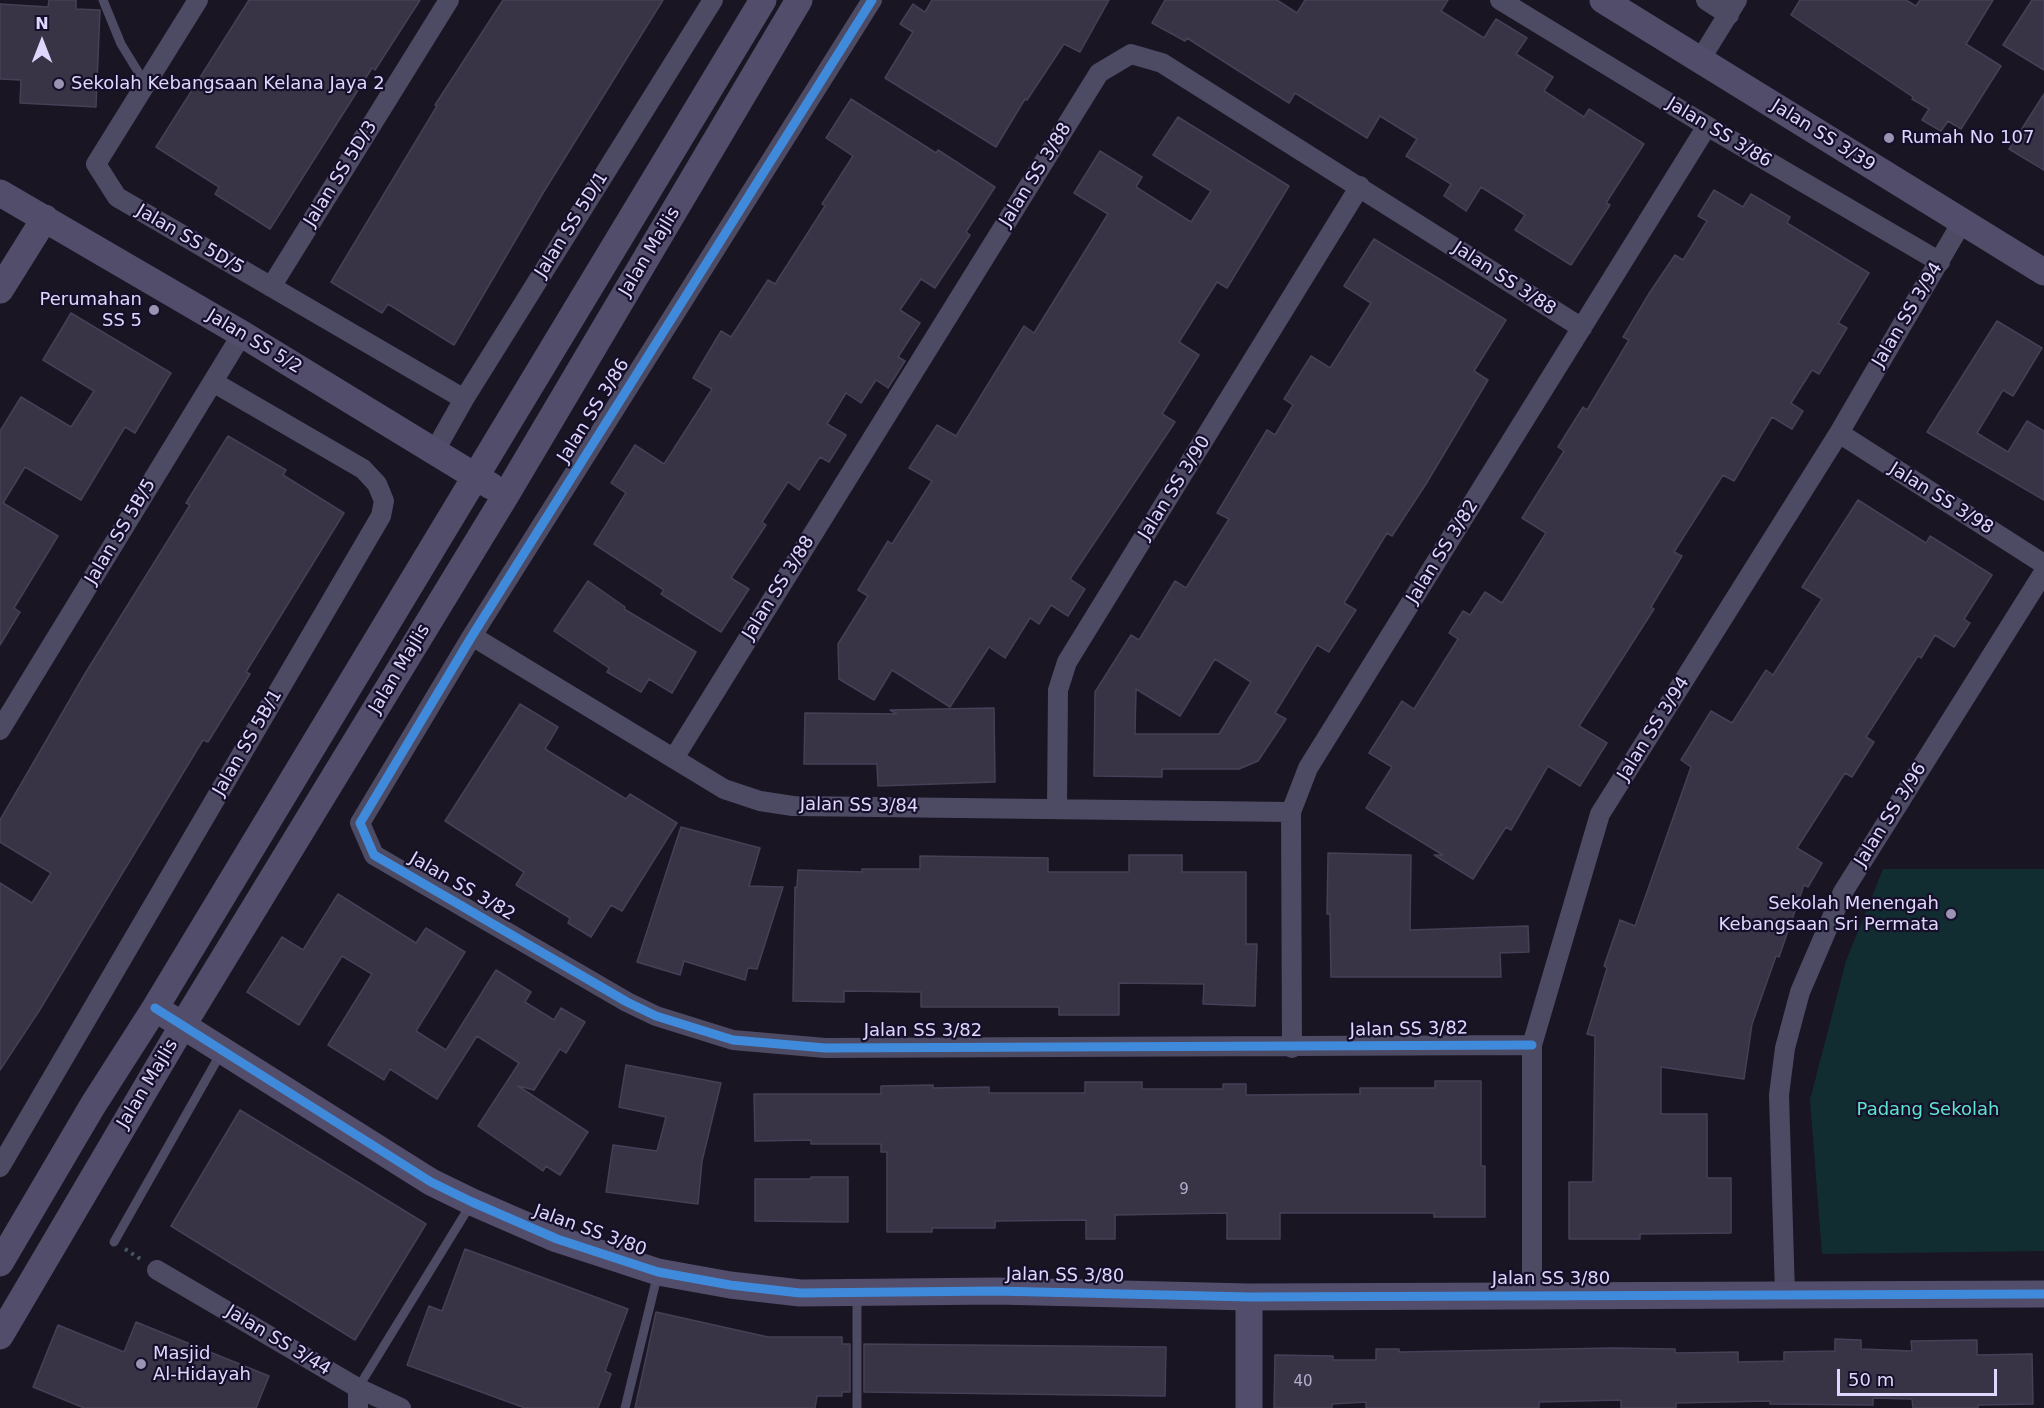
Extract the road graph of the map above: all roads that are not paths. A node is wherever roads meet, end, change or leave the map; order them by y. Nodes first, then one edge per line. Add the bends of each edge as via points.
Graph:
1 (103, 0) edge
2 (198, 0) edge
3 (449, 0) edge
4 (713, 0) edge
5 (763, 0) edge
6 (798, 0) edge
7 (872, 0) edge
8 (1500, 0) edge
9 (1603, 0) edge
10 (1706, 0) edge
11 (1733, 7) edge
12 (1700, 60) junction
13 (145, 83) junction
14 (1707, 126) junction
15 (1360, 186) junction
16 (0, 193) edge
17 (45, 218) junction
18 (1962, 222) junction
19 (1940, 262) junction
20 (2044, 272) edge
21 (271, 287) junction
22 (0, 290) edge
23 (1582, 328) junction
24 (242, 334) junction
25 (213, 382) junction
26 (464, 399) junction
27 (1839, 433) junction
28 (434, 452) junction
29 (476, 476) junction
30 (506, 495) junction
31 (2044, 564) edge
32 (2044, 572) edge
33 (472, 636) junction
34 (0, 730) edge
35 (674, 758) junction
36 (1058, 809) junction
37 (1291, 812) junction
38 (368, 844) joint
39 (155, 1008) junction
40 (183, 1025) junction
41 (1532, 1045) junction
42 (1292, 1048) junction
43 (222, 1050) junction
44 (0, 1167) edge
45 (472, 1202) junction
46 (114, 1242) road end
47 (0, 1263) edge
48 (157, 1270) road end
49 (658, 1272) junction
50 (857, 1293) junction
51 (1785, 1294) junction
52 (2044, 1294) edge
53 (1532, 1296) junction
54 (1250, 1297) junction
55 (0, 1336) edge
56 (358, 1398) edge
57 (401, 1408) edge
58 (625, 1408) edge
59 (857, 1408) edge
60 (1249, 1408) edge

1 - 13 lane via 121,44
2 - 13 street, Jalan SS 5D/5
3 - 21 street, Jalan SS 5D/3
4 - 26 street, Jalan SS 5D/1
5 - 29 street, Jalan Majlis
6 - 30 street, Jalan Majlis
7 - 33 street, Jalan SS 3/86
8 - 14 street, Jalan SS 3/86
9 - 12 street, Jalan SS 3/39
10 - 11 street
11 - 12 street
12 - 18 street, Jalan SS 3/39
13 - 21 street, Jalan SS 5D/5 via 96,164 117,197
14 - 19 street, Jalan SS 3/86
14 - 23 street, Jalan SS 3/82
15 - 23 street, Jalan SS 3/88
15 - 35 street, Jalan SS 3/88 via 1162,63 1131,54 1099,73
15 - 36 street, Jalan SS 3/90 via 1067,662 1058,690
16 - 17 street, Jalan SS 5/2
17 - 22 street
17 - 24 street, Jalan SS 5/2
18 - 19 street, Jalan SS 3/94
18 - 20 street, Jalan SS 3/39
19 - 27 street, Jalan SS 3/94
21 - 26 street, Jalan SS 5D/5
23 - 37 street, Jalan SS 3/82 via 1308,768
24 - 25 street, Jalan SS 5B/5
24 - 28 street, Jalan SS 5/2
25 - 34 street, Jalan SS 5B/5
25 - 44 street, Jalan SS 5B/1 via 363,470 377,484 384,501 381,516
26 - 28 street, Jalan SS 5D/1
27 - 31 street, Jalan SS 3/98
27 - 41 street, Jalan SS 3/94 via 1600,814
28 - 29 street, Jalan SS 5/2
29 - 30 street, Jalan SS 5/2
29 - 39 street, Jalan Majlis
30 - 40 street, Jalan Majlis
32 - 51 street, Jalan SS 3/96 via 1843,892 1800,992 1785,1048 1779,1095
33 - 35 street, Jalan SS 3/84
33 - 38 street, Jalan SS 3/86 via 360,823
35 - 36 street, Jalan SS 3/84 via 724,789 793,806
36 - 37 street, Jalan SS 3/84
37 - 42 street, Jalan SS 3/82
38 - 42 street, Jalan SS 3/82 via 374,855 627,1002 656,1016 733,1040 825,1048
39 - 40 street, Jalan SS 3/80
39 - 47 street, Jalan Majlis
40 - 43 street, Jalan SS 3/80
40 - 55 street, Jalan Majlis
41 - 42 street, Jalan SS 3/82
41 - 53 street, Jalan SS 3/94
43 - 45 street, Jalan SS 3/80 via 431,1182
43 - 46 lane
45 - 49 street, Jalan SS 3/80 via 557,1239
45 - 56 lane
48 - 56 street, Jalan SS 3/44
49 - 50 street, Jalan SS 3/80 via 800,1293
49 - 58 lane
50 - 54 street, Jalan SS 3/80
50 - 59 lane
51 - 52 street, Jalan SS 3/80
51 - 53 street, Jalan SS 3/80
53 - 54 street, Jalan SS 3/80
54 - 60 street
56 - 57 street, Jalan SS 3/44

